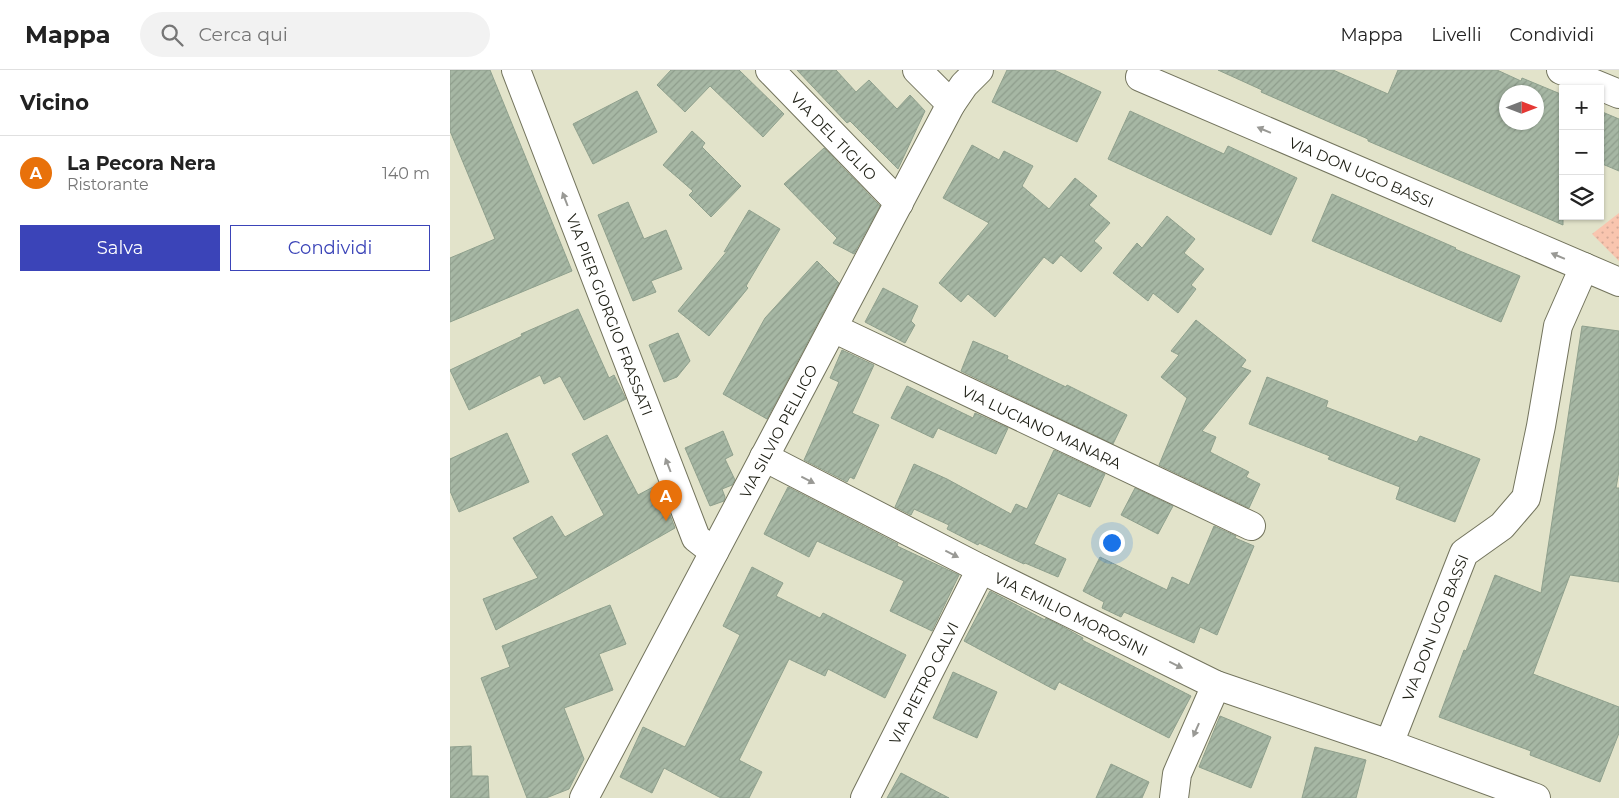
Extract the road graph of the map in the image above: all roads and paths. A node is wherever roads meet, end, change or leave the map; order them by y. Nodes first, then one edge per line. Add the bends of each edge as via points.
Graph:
1 (516, 70) edge
2 (770, 70) edge
3 (917, 70) edge
4 (979, 70) edge
5 (1561, 70) edge
6 (1135, 72) edge
7 (1619, 94) edge
8 (951, 104) junction
9 (899, 203) junction
10 (1584, 267) junction
11 (1619, 282) edge
12 (833, 328) junction
13 (764, 457) junction
14 (1252, 526) dead end
15 (714, 552) junction
16 (981, 568) junction
17 (1216, 685) junction
18 (1389, 744) junction
19 (584, 798) edge
20 (865, 798) edge
21 (1174, 798) edge
22 (1536, 798) edge

15 -> 1 street, VIA PIER GIORGIO FRASSATI via 696,538
2 - 9 street, VIA DEL TIGLIO
3 - 8 street
4 - 8 street, VIA SILVIO PELLICO
5 - 7 street
10 -> 6 street, VIA DON UGO BASSI
8 - 9 street, VIA SILVIO PELLICO
9 - 12 street, VIA SILVIO PELLICO
10 - 11 street, VIA DON UGO BASSI
10 - 18 street, VIA DON UGO BASSI via 1558,326 1526,498 1502,526 1464,553
12 - 13 street, VIA SILVIO PELLICO
12 - 14 street, VIA LUCIANO MANARA
13 - 15 street, VIA SILVIO PELLICO
13 -> 16 street, VIA EMILIO MOROSINI
15 - 19 street, VIA SILVIO PELLICO
16 -> 17 street, VIA EMILIO MOROSINI
16 - 20 street, VIA PIETRO CALVI
17 - 18 street, VIA EMILIO MOROSINI
17 -> 21 street via 1176,774
18 - 22 street

